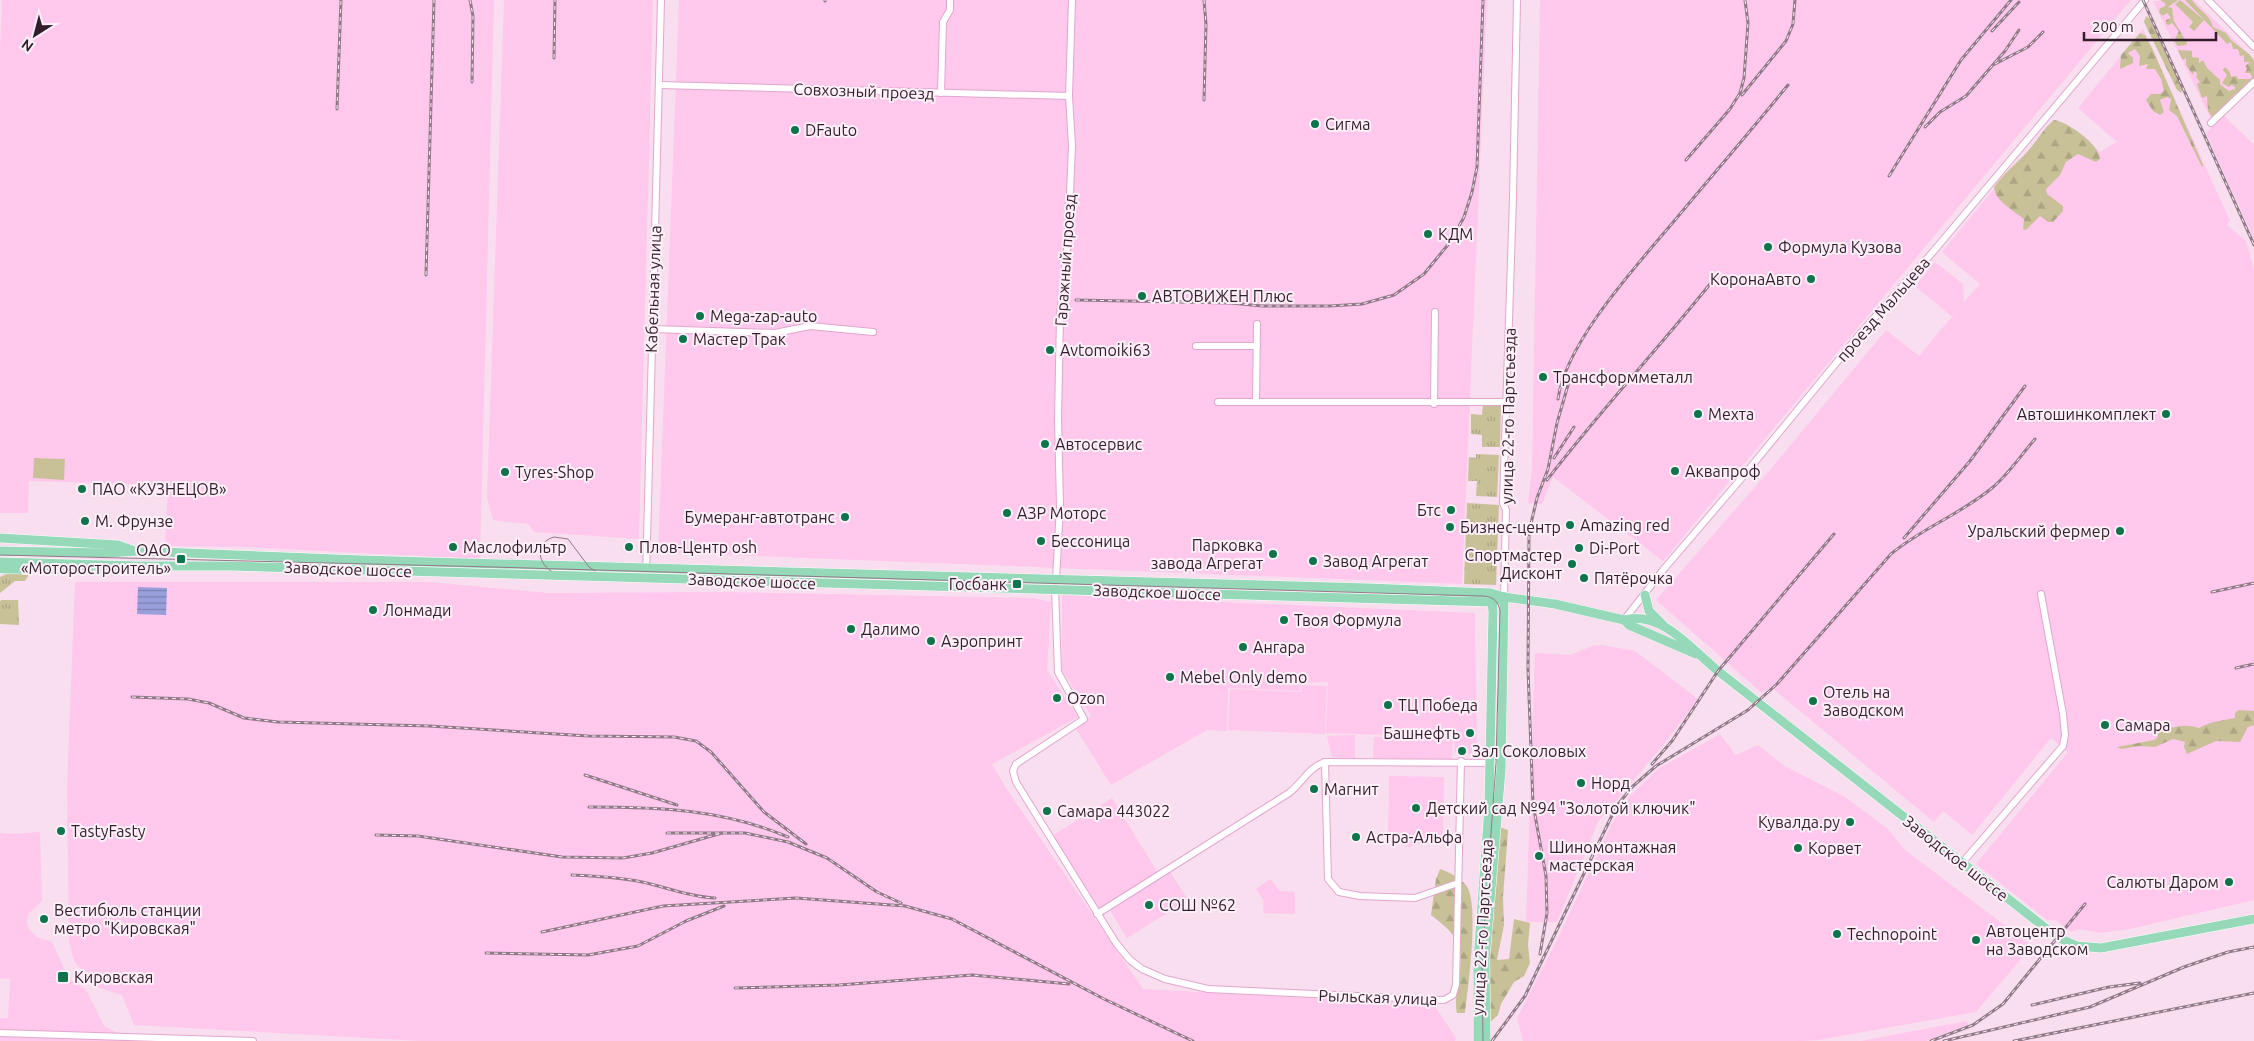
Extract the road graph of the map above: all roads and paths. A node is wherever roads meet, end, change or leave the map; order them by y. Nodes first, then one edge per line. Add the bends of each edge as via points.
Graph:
1 (661, 0) edge
2 (950, 0) edge
3 (1072, 0) edge
4 (1517, 0) edge
5 (2145, 0) edge
6 (2208, 0) edge
7 (2254, 47) edge
8 (2254, 82) edge
9 (659, 85) junction
10 (941, 93) junction
11 (1069, 96) junction
12 (2211, 123) dead end
13 (1435, 312) dead end
14 (1257, 324) dead end
15 (652, 330) junction
16 (873, 332) dead end
17 (1196, 346) dead end
18 (1256, 346) junction
19 (1218, 402) dead end
20 (1256, 402) junction
21 (1506, 402) junction
22 (1434, 404) junction
23 (0, 538) edge
24 (0, 551) edge
25 (137, 551) junction
26 (230, 556) junction
27 (137, 566) junction
28 (230, 566) junction
29 (493, 568) junction
30 (645, 568) junction
31 (1, 570) edge
32 (646, 578) junction
33 (1055, 584) junction
34 (1281, 591) junction
35 (2041, 594) dead end
36 (1645, 595) junction
37 (1504, 597) junction
38 (1492, 602) junction
39 (1624, 620) junction
40 (1663, 625) junction
41 (1696, 654) junction
42 (1461, 761) junction
43 (1325, 762) junction
44 (1488, 762) junction
45 (1501, 763) junction
46 (1016, 764) joint
47 (1962, 863) junction
48 (1458, 883) junction
49 (1097, 914) junction
50 (2254, 918) edge
51 (1481, 960) junction
52 (0, 1033) edge
53 (253, 1041) edge
54 (1478, 1041) edge
55 (1486, 1041) edge

1 - 9 street, Кабельная улица
2 - 10 street via 950,10 943,22
3 - 11 street, Гаражный проезд
4 - 21 street, улица 22-го Партсъезда
5 - 36 street, проезд Мальцева via 1860,334 1668,563
6 - 7 street
8 - 12 street
9 - 10 street, Совхозный проезд
9 - 15 street, Кабельная улица
10 - 11 street, Совхозный проезд
11 - 33 street, Гаражный проезд via 1072,146 1068,240 1060,318 1060,506
13 - 22 street
14 - 18 street
15 - 16 street via 775,333 810,326
15 - 30 street, Кабельная улица
17 - 18 street
18 - 20 street
19 - 20 street
20 - 22 street
21 - 22 street
21 - 37 street, улица 22-го Партсъезда
23 - 25 main road via 118,545
24 - 25 main road, Заводское шоссе
25 - 26 main road, Заводское шоссе
26 - 28 main road
26 - 29 main road, Заводское шоссе
27 - 28 main road, Заводское шоссе
27 - 31 main road, Заводское шоссе via 108,564
27 - 31 main road via 124,570
28 - 29 main road, Заводское шоссе
29 - 30 main road, Заводское шоссе
29 - 32 main road, Заводское шоссе
30 - 32 street, Кабельная улица
30 - 33 main road, Заводское шоссе
32 - 33 main road, Заводское шоссе
33 - 34 main road, Заводское шоссе
33 - 46 street, Гаражный проезд via 1058,672 1084,720
34 - 37 main road, Заводское шоссе via 1369,588 1491,593
34 - 38 main road, Заводское шоссе
35 - 47 street via 2063,714 2063,746
36 - 39 street, проезд Мальцева
36 - 40 main road via 1649,611
37 - 38 main road, Заводское шоссе
37 - 39 main road, Заводское шоссе via 1555,604
37 - 45 main road, улица 22-го Партсъезда
38 - 44 main road, улица 22-го Партсъезда
39 - 40 main road, Заводское шоссе via 1634,618
39 - 41 main road, Заводское шоссе
40 - 41 main road, Заводское шоссе via 1689,644
41 - 47 main road, Заводское шоссе
42 - 43 street
42 - 44 street
42 - 48 street, Рыльская улица
43 - 48 street via 1328,879 1339,892 1415,898
43 - 49 street via 1306,772 1298,786 1289,793
44 - 45 street
44 - 51 main road, улица 22-го Партсъезда
45 - 51 main road, улица 22-го Партсъезда
46 - 49 street, Рыльская улица via 1013,770 1016,782
47 - 50 main road, Заводское шоссе via 2057,937 2077,946 2121,946
48 - 49 street, Рыльская улица via 1456,985 1453,995 1444,1000 1221,990 1165,979 1130,960
51 - 54 main road, улица 22-го Партсъезда
51 - 55 main road, улица 22-го Партсъезда
52 - 53 street

